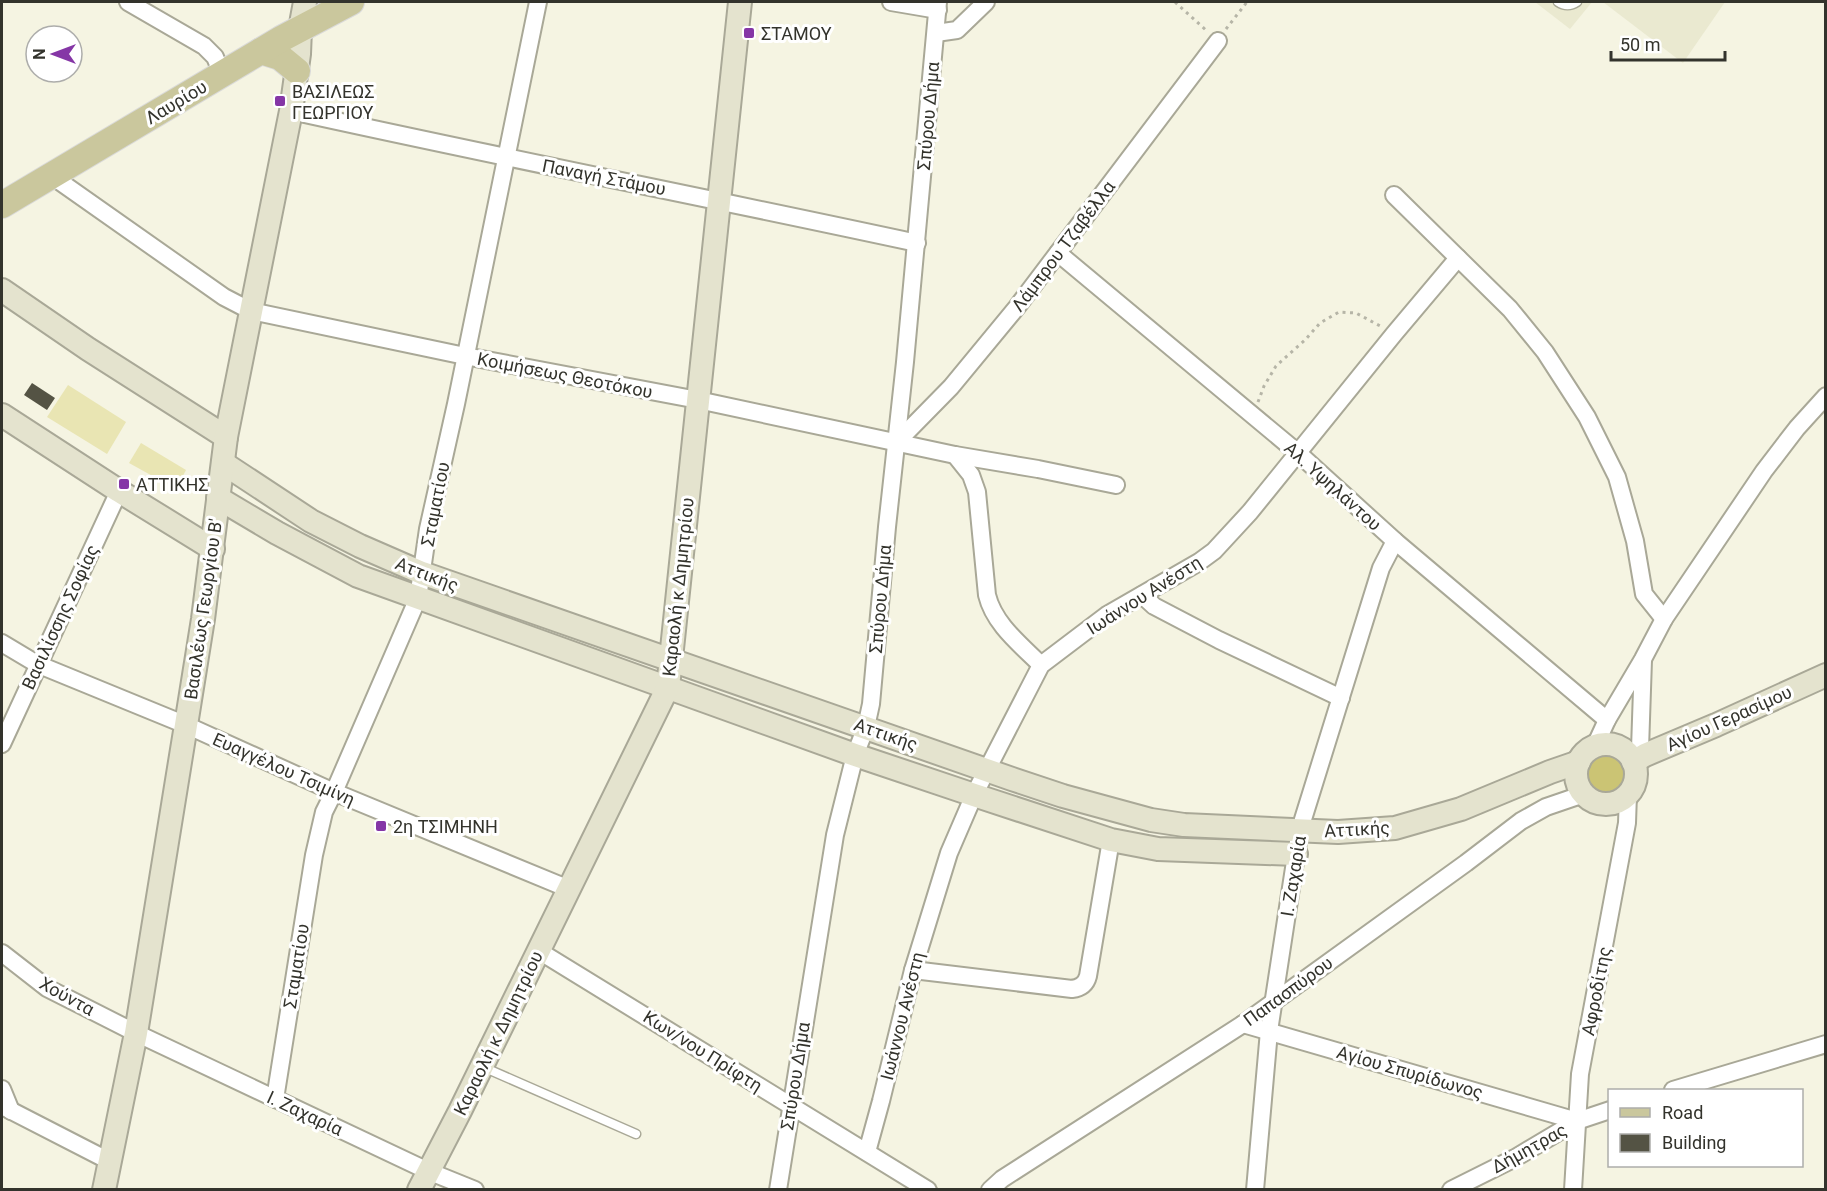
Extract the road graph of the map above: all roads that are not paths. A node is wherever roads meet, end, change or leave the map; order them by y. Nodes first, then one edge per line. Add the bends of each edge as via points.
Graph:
1 (128, 2) edge
2 (305, 2) edge
3 (538, 2) edge
4 (740, 2) edge
5 (891, 2) edge
6 (986, 2) edge
7 (1558, 2) edge
8 (1577, 2) edge
9 (342, 4) edge
10 (938, 6) edge
11 (300, 29) junction
12 (936, 33) junction
13 (1218, 41) road end
14 (261, 51) junction
15 (297, 71) junction
16 (222, 74) junction
17 (291, 111) junction
18 (506, 158) junction
19 (51, 176) junction
20 (1394, 195) dead end
21 (718, 200) junction
22 (2, 205) edge
23 (917, 243) junction
24 (1058, 253) junction
25 (1458, 258) junction
26 (2, 290) edge
27 (251, 311) junction
28 (465, 356) junction
29 (1826, 396) edge
30 (698, 400) junction
31 (2, 415) edge
32 (226, 437) junction
33 (897, 442) junction
34 (1298, 453) junction
35 (955, 455) junction
36 (223, 463) junction
37 (1116, 485) dead end
38 (119, 491) junction
39 (218, 498) junction
40 (1395, 541) junction
41 (213, 549) junction
42 (422, 573) junction
43 (1142, 595) junction
44 (418, 598) junction
45 (1664, 619) junction
46 (2, 643) edge
47 (1643, 659) junction
48 (669, 661) junction
49 (37, 664) junction
50 (1041, 665) junction
51 (1826, 675) edge
52 (668, 687) junction
53 (1341, 698) junction
54 (1606, 720) junction
55 (186, 725) junction
56 (866, 727) junction
57 (2, 744) edge
58 (1595, 746) junction
59 (855, 755) junction
60 (1633, 761) junction
61 (1579, 762) junction
62 (987, 770) junction
63 (334, 792) junction
64 (1584, 794) junction
65 (1628, 794) junction
66 (974, 795) junction
67 (1300, 830) junction
68 (1111, 840) junction
69 (1296, 855) junction
70 (569, 889) junction
71 (539, 951) junction
72 (2, 953) edge
73 (913, 970) junction
74 (1274, 1002) junction
75 (1243, 1024) junction
76 (1269, 1031) junction
77 (136, 1033) junction
78 (1826, 1044) edge
79 (482, 1066) junction
80 (2, 1089) edge
81 (1676, 1089) edge
82 (275, 1099) junction
83 (790, 1105) junction
84 (6, 1109) edge
85 (1608, 1111) edge
86 (1577, 1121) junction
87 (636, 1134) dead end
88 (867, 1152) junction
89 (111, 1162) junction
90 (423, 1180) edge
91 (104, 1190) edge
92 (475, 1190) edge
93 (778, 1190) edge
94 (928, 1190) edge
95 (990, 1190) edge
96 (1255, 1190) edge
97 (1451, 1190) edge
98 (1573, 1190) edge

1 - 16 street via 204,46
2 - 11 street, Βασιλέως Γεωργίου Β'
3 - 18 street, Σταματίου
4 - 21 street, Καραολή κ Δημητρίου
5 - 10 street
6 - 12 street via 957,30
7 - 8 lane
9 - 11 main road, Λαυρίου
10 - 12 street, Σπύρου Δήμα
11 - 14 main road, Λαυρίου
11 - 15 street, Βασιλέως Γεωργίου Β'
12 - 23 street, Σπύρου Δήμα
13 - 24 street, Λάμπρου Τζαβέλλα
14 - 15 main road via 280,57
14 - 16 main road, Λαυρίου
15 - 17 street, Βασιλέως Γεωργίου Β'
16 - 19 main road, Λαυρίου
17 - 18 street, Παναγή Στάμου
17 - 27 street, Βασιλέως Γεωργίου Β'
18 - 21 street, Παναγή Στάμου
18 - 28 street, Σταματίου
19 - 22 main road, Λαυρίου
19 - 27 street, Κοιμήσεως Θεοτόκου via 224,297
20 - 25 street
21 - 23 street, Παναγή Στάμου
21 - 30 street, Καραολή κ Δημητρίου
23 - 33 street, Σπύρου Δήμα
24 - 33 street, Λάμπρου Τζαβέλλα via 951,387
24 - 34 street, Αλ. Υψηλάντου
25 - 34 street, Ιωάννου Ανέστη
25 - 45 street via 1510,309 1545,352 1592,427 1617,477 1635,541 1644,594
26 - 32 street
27 - 28 street, Κοιμήσεως Θεοτόκου
27 - 32 street, Βασιλέως Γεωργίου Β'
28 - 30 street, Κοιμήσεως Θεοτόκου
28 - 42 street, Σταματίου
29 - 45 street via 1764,471
30 - 33 street, Κοιμήσεως Θεοτόκου
30 - 48 street, Καραολή κ Δημητρίου
31 - 38 street
32 - 36 street, Βασιλέως Γεωργίου Β'
33 - 35 street, Κοιμήσεως Θεοτόκου
33 - 56 street, Σπύρου Δήμα
34 - 40 street, Αλ. Υψηλάντου
34 - 43 street, Ιωάννου Ανέστη via 1214,551
35 - 37 street, Κοιμήσεως Θεοτόκου
35 - 50 street via 971,475 977,492 989,606 998,621
36 - 39 street, Βασιλέως Γεωργίου Β'
36 - 42 street, Αττικής via 311,521
38 - 41 street
38 - 49 street, Βασιλίσσης Σοφίας
39 - 41 street, Βασιλέως Γεωργίου Β'
39 - 44 street, Αττικής via 358,576
40 - 53 street, Ι. Ζαχαρία via 1381,567
40 - 54 street, Αλ. Υψηλάντου
41 - 55 street, Βασιλέως Γεωργίου Β'
42 - 44 street, Σταματίου
42 - 48 street, Αττικής
43 - 50 street, Ιωάννου Ανέστη via 1107,615
43 - 53 street via 1154,606 1219,640
44 - 52 street, Αττικής
44 - 63 street, Σταματίου
45 - 47 street
46 - 49 street, Ευαγγέλου Τσιμίνη
47 - 54 street
47 - 60 street via 1640,749
48 - 52 street, Καραολή κ Δημητρίου
48 - 56 street, Αττικής
49 - 55 street, Ευαγγέλου Τσιμίνη
49 - 57 street, Βασιλίσσης Σοφίας
50 - 62 street, Ιωάννου Ανέστη
51 - 60 street, Αγίου Γερασίμου
52 - 59 street, Αττικής
52 - 70 street, Καραολή κ Δημητρίου
53 - 67 street, Ι. Ζαχαρία
54 - 58 street
55 - 63 street, Ευαγγέλου Τσιμίνη
55 - 77 street, Βασιλέως Γεωργίου Β'
56 - 59 street, Σπύρου Δήμα
56 - 62 street, Αττικής
58 - 60 street via 1620,748
58 - 61 street
59 - 66 street, Αττικής
59 - 83 street, Σπύρου Δήμα via 835,835
60 - 65 street via 1635,779
61 - 64 street via 1577,779
61 - 67 street, Αττικής via 1461,809 1395,828
62 - 66 street, Ιωάννου Ανέστη
62 - 67 street, Αττικής via 1151,820
63 - 70 street, Ευαγγέλου Τσιμίνη
63 - 82 street, Σταματίου via 324,812 314,855
64 - 65 street via 1601,803 1611,803
64 - 74 street, Παπασπύρου via 1546,807 1521,821
65 - 86 street, Αφροδίτης via 1627,823 1580,1074
66 - 68 street, Αττικής
66 - 73 street, Ιωάννου Ανέστη via 949,853
67 - 69 street, Ι. Ζαχαρία
68 - 69 street, Αττικής via 1158,849
68 - 73 street via 1088,976 1081,987
69 - 74 street, Ι. Ζαχαρία
70 - 71 street, Καραολή κ Δημητρίου
71 - 79 street, Καραολή κ Δημητρίου
71 - 83 street, Κων/νου Πρίφτη
72 - 77 street, Χούντα via 47,988
73 - 88 street, Ιωάννου Ανέστη
74 - 75 street, Παπασπύρου
74 - 76 street, Ι. Ζαχαρία
75 - 76 street, Αγίου Σπυρίδωνος
75 - 95 street, Παπασπύρου
76 - 86 street, Αγίου Σπυρίδωνος
76 - 96 street, Ι. Ζαχαρία
77 - 82 street, Ι. Ζαχαρία
77 - 89 street, Βασιλέως Γεωργίου Β'
78 - 81 street
79 - 87 lane
79 - 90 street, Καραολή κ Δημητρίου
80 - 84 street
82 - 90 street, Ι. Ζαχαρία
83 - 88 street, Κων/νου Πρίφτη
83 - 93 street, Σπύρου Δήμα
84 - 89 street
85 - 86 street, Δήμητρας
86 - 97 street, Δήμητρας
86 - 98 street, Αφροδίτης
88 - 94 street, Κων/νου Πρίφτη
89 - 91 street, Βασιλέως Γεωργίου Β'
90 - 92 street, Ι. Ζαχαρία

